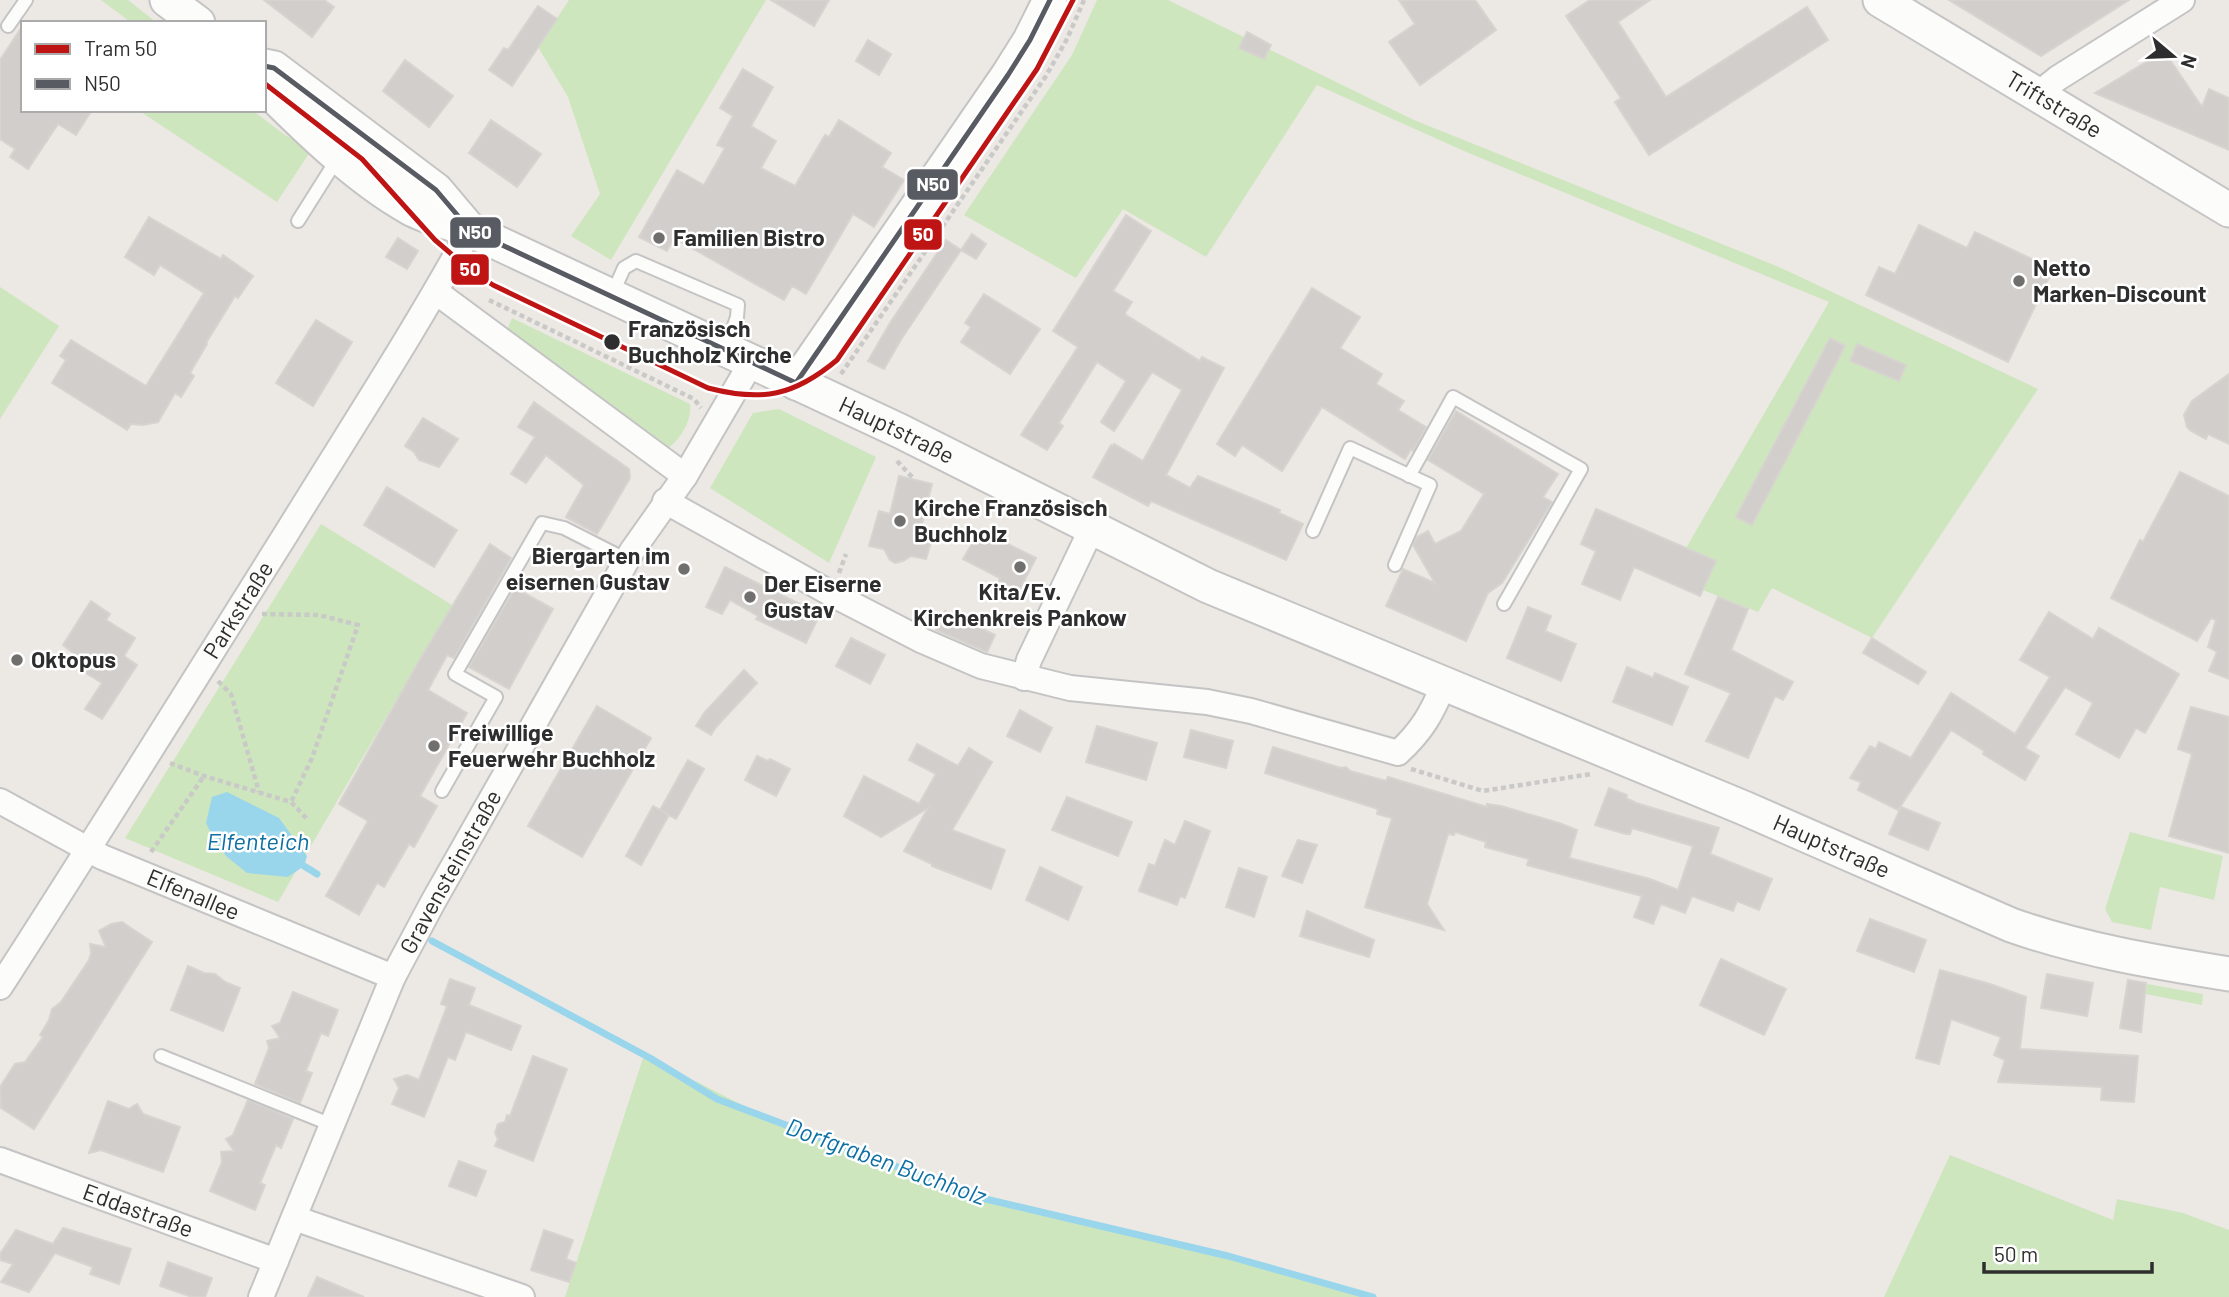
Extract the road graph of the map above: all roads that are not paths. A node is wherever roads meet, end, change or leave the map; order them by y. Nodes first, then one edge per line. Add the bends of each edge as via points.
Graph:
1 (26, 0) edge
2 (1050, 0) edge
3 (1880, 0) edge
4 (2182, 0) edge
5 (8, 26) dead end
6 (266, 66) edge
7 (266, 88) edge
8 (2037, 95) junction
9 (340, 155) junction
10 (2229, 210) edge
11 (298, 221) dead end
12 (470, 230) junction
13 (436, 292) junction
14 (611, 297) junction
15 (738, 357) junction
16 (810, 390) junction
17 (685, 476) junction
18 (1409, 476) junction
19 (666, 501) junction
20 (1092, 528) junction
21 (1313, 531) dead end
22 (627, 560) junction
23 (1395, 565) dead end
24 (1504, 604) dead end
25 (1024, 678) junction
26 (1444, 684) junction
27 (442, 791) dead end
28 (0, 801) edge
29 (88, 850) junction
30 (2229, 974) edge
31 (393, 977) junction
32 (0, 987) edge
33 (160, 1056) dead end
34 (332, 1125) junction
35 (0, 1160) edge
36 (294, 1218) junction
37 (276, 1261) junction
38 (261, 1297) edge
39 (522, 1297) edge

1 - 5 lane
2 - 16 main road via 1030,40
3 - 8 main road, Triftstraße
4 - 8 street
6 - 12 main road, Hauptstraße via 436,190
7 - 9 main road, Hauptstraße
8 - 10 main road, Triftstraße
9 - 11 lane
9 - 12 main road, Hauptstraße via 412,209
12 - 13 street, Parkstraße
12 - 14 main road, Hauptstraße
13 - 17 street
13 - 29 street, Parkstraße
14 - 15 main road, Hauptstraße
14 - 15 lane via 624,268 636,261 737,305
15 - 16 main road, Hauptstraße
15 - 17 street, Gravensteinstraße
16 - 20 main road, Hauptstraße
17 - 19 street, Gravensteinstraße
18 - 21 lane via 1350,448
18 - 23 lane via 1430,485
18 - 24 lane via 1453,397 1581,469
19 - 22 street, Gravensteinstraße
19 - 25 street via 923,641 981,666
20 - 25 street
20 - 26 main road, Hauptstraße via 1208,586
22 - 27 lane via 564,528 542,523 454,674 496,697
22 - 31 street, Gravensteinstraße
25 - 26 street via 1070,688 1207,702 1398,753 1418,734
26 - 30 main road, Hauptstraße via 2011,925 2056,941
28 - 29 street, Elfenallee
29 - 31 street, Elfenallee
29 - 32 street, Parkstraße
31 - 34 street, Gravensteinstraße
33 - 34 lane
34 - 36 street, Gravensteinstraße
35 - 37 street, Eddastraße
36 - 37 street, Gravensteinstraße
36 - 39 street via 470,1284
37 - 38 street, Gravensteinstraße

